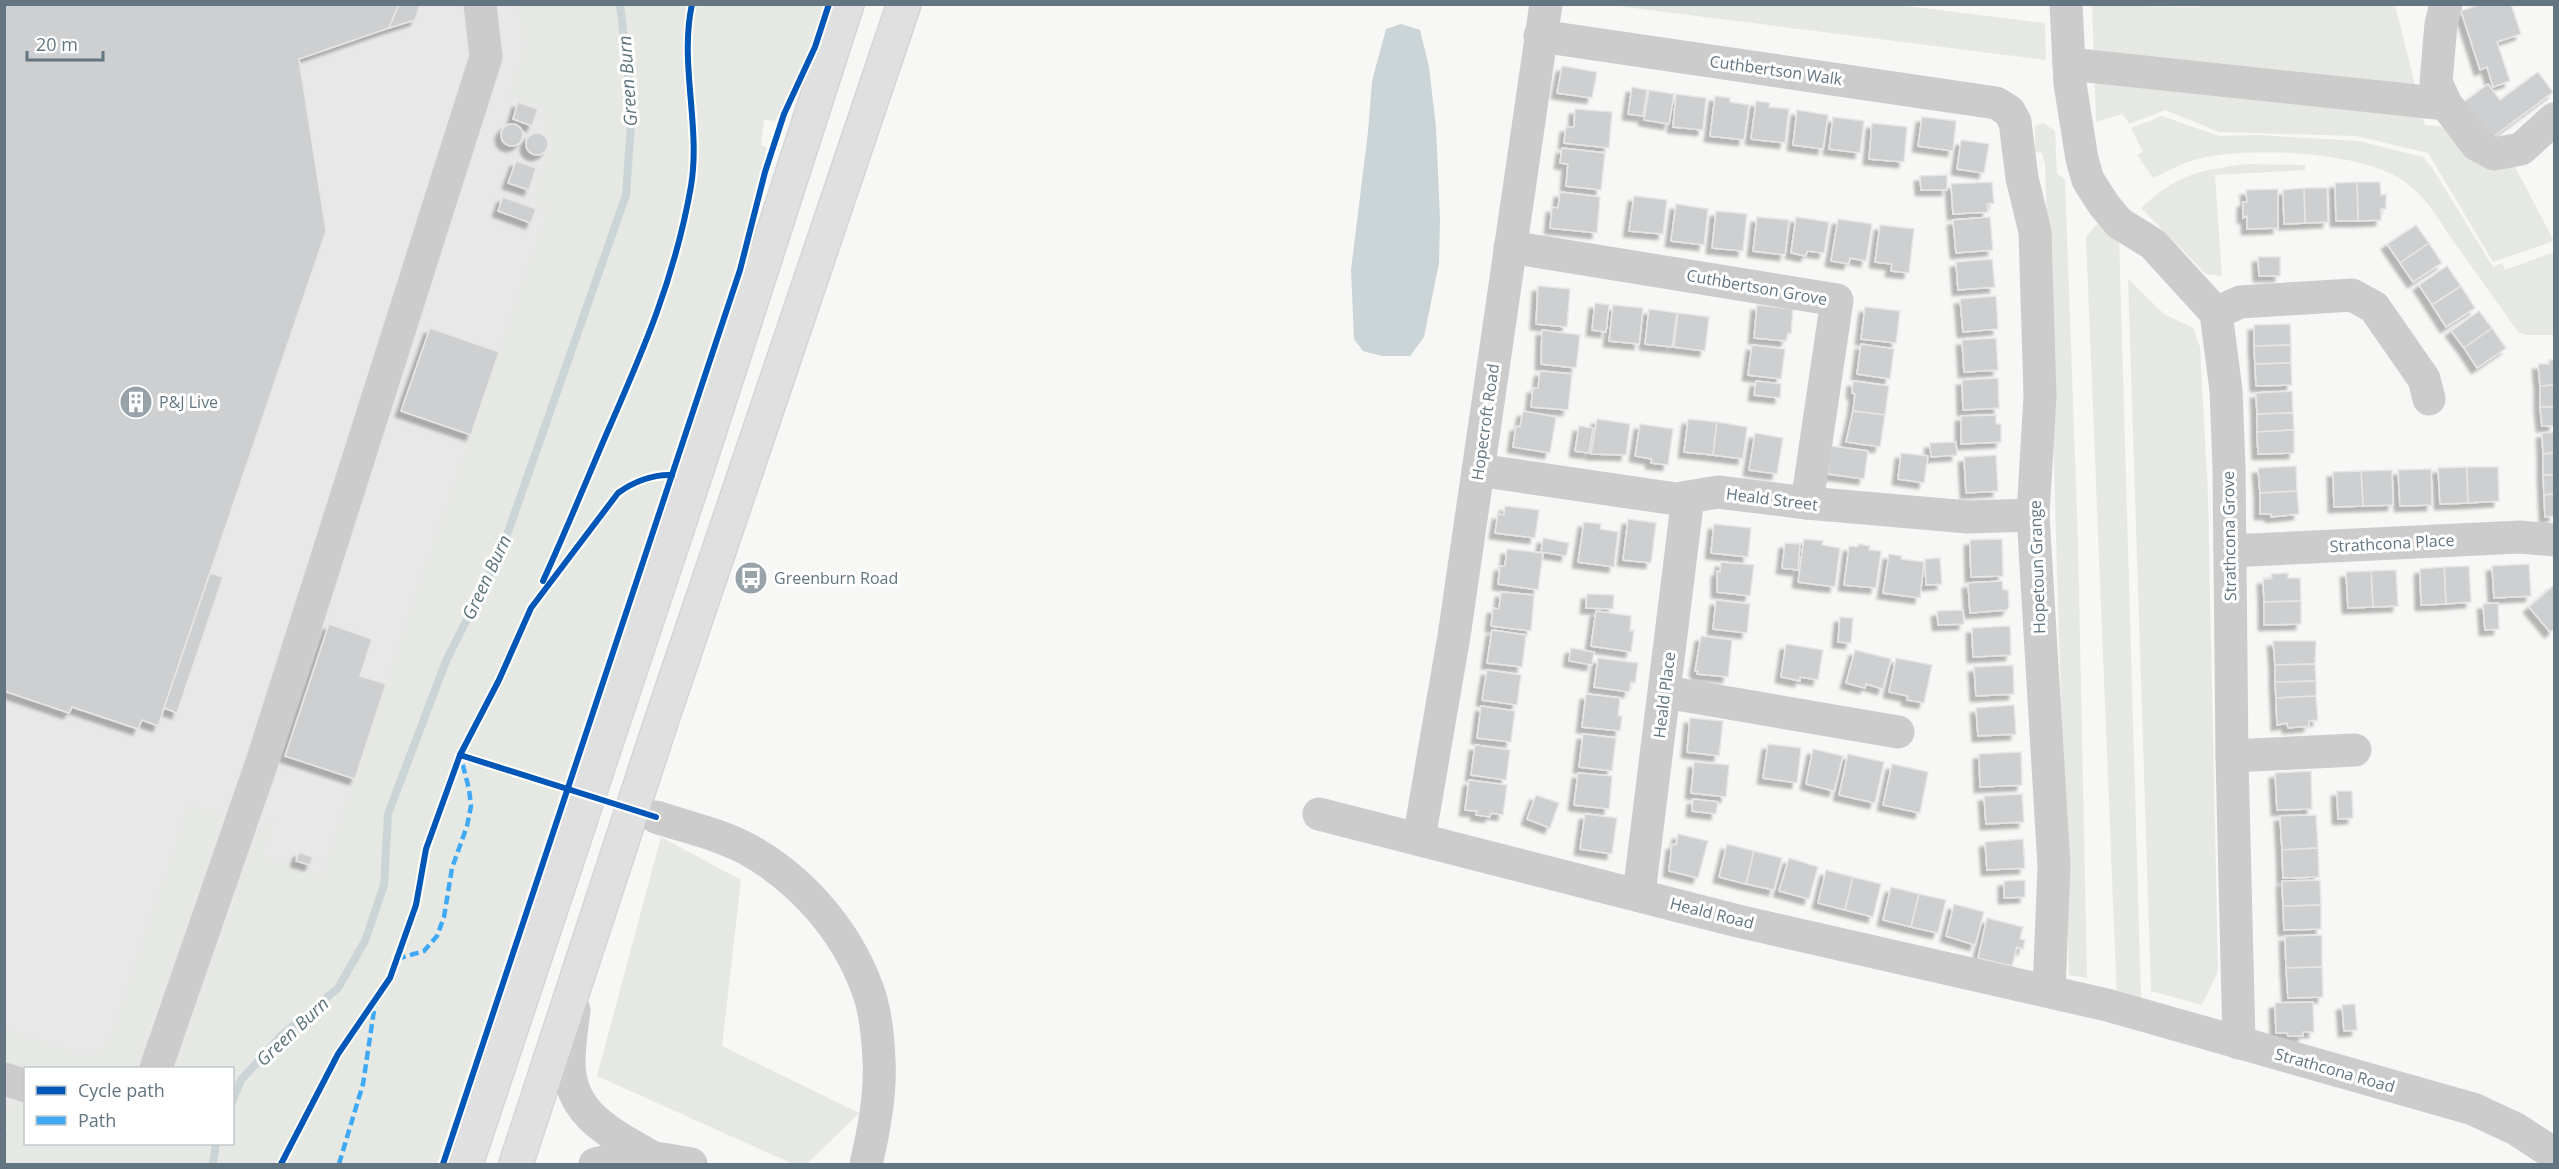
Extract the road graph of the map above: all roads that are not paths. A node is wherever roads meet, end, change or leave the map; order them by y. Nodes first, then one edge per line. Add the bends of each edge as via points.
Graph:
1 (480, 4) edge
2 (848, 4) edge
3 (904, 4) edge
4 (2066, 4) edge
5 (2446, 4) edge
6 (1543, 20) edge
7 (2070, 74) junction
8 (2446, 104) junction
9 (2009, 111) joint
10 (2554, 119) edge
11 (1510, 247) junction
12 (2216, 313) junction
13 (2429, 399) dead end
14 (1478, 470) junction
15 (1688, 497) junction
16 (1807, 503) junction
17 (2033, 515) junction
18 (2554, 540) edge
19 (2230, 551) junction
20 (1665, 692) junction
21 (1898, 732) dead end
22 (2355, 750) dead end
23 (2232, 756) junction
24 (1319, 814) dead end
25 (657, 817) dead end
26 (1419, 839) junction
27 (1639, 894) junction
28 (578, 974) junction
29 (2049, 991) junction
30 (2107, 1005) joint
31 (2239, 1043) junction
32 (156, 1067) edge
33 (4, 1079) edge
34 (24, 1085) edge
35 (2554, 1154) edge
36 (650, 1156) junction
37 (466, 1164) edge
38 (516, 1164) edge
39 (595, 1164) edge
40 (691, 1164) edge
41 (866, 1164) edge

1 - 32 street via 486,57 262,762
2 - 37 main road
3 - 28 main road
4 - 7 street
5 - 8 street via 2436,82
6 - 9 street, Cuthbertson Walk via 1996,103
6 - 11 street, Hopecroft Road
7 - 8 street
7 - 12 street via 2088,180 2119,223 2152,244
8 - 10 street via 2477,145 2494,154 2521,148
9 - 17 street, Hopetoun Grange via 2015,122 2022,178 2035,232 2040,396
11 - 14 street, Hopecroft Road
11 - 16 street, Cuthbertson Grove via 1837,300
12 - 13 street via 2240,302 2352,295 2374,307 2424,379
12 - 19 street, Strathcona Grove via 2226,390
14 - 15 street, Heald Street via 1676,499
14 - 26 street, Hopecroft Road
15 - 16 street, Heald Street via 1718,492
15 - 20 street, Heald Place
16 - 17 street, Heald Street via 1968,517
17 - 29 street, Hopetoun Grange via 2054,866
18 - 19 street, Strathcona Place via 2520,537
19 - 23 street, Strathcona Grove
20 - 21 street via 1829,710
20 - 27 street, Heald Place
22 - 23 street
23 - 31 street, Strathcona Grove
24 - 26 street, Heald Road
25 - 41 street via 745,848 787,875 809,896 848,948 868,989 879,1061 874,1130
26 - 27 street, Heald Road
27 - 29 street, Heald Road via 1738,921
28 - 36 street via 569,1063 575,1093 587,1114 606,1130
28 - 38 main road
29 - 30 street, Heald Road
30 - 31 street, Strathcona Road
31 - 35 street, Strathcona Road via 2473,1109 2516,1129
33 - 34 street
36 - 39 street via 628,1156
36 - 40 street

